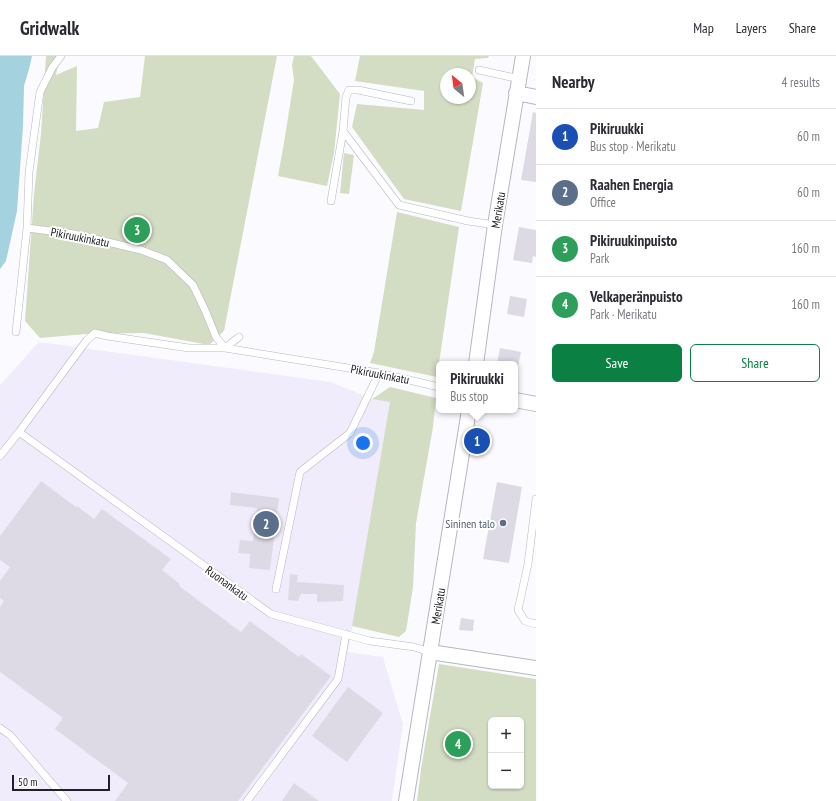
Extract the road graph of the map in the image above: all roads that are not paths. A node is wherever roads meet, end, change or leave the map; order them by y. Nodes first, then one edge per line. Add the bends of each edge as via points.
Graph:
1 (61, 56) edge
2 (523, 56) edge
3 (479, 70) dead end
4 (520, 79) junction
5 (516, 93) junction
6 (536, 97) edge
7 (411, 101) dead end
8 (343, 131) junction
9 (331, 201) dead end
10 (495, 225) junction
11 (27, 228) junction
12 (16, 332) dead end
13 (239, 338) dead end
14 (225, 348) junction
15 (476, 361) edge
16 (379, 373) junction
17 (436, 386) edge
18 (518, 401) edge
19 (536, 404) edge
20 (469, 413) edge
21 (19, 432) junction
22 (0, 456) edge
23 (536, 499) edge
24 (528, 564) junction
25 (536, 566) edge
26 (276, 589) dead end
27 (536, 624) edge
28 (346, 634) junction
29 (430, 652) junction
30 (536, 668) edge
31 (0, 728) edge
32 (66, 801) edge
33 (247, 801) edge
34 (406, 801) edge

1 - 11 lane via 40,92 29,172
2 - 4 street, Merikatu
3 - 4 lane
4 - 5 street, Merikatu
5 - 6 street
5 - 10 street, Merikatu
7 - 8 lane via 349,90
8 - 9 lane
8 - 10 lane via 374,177 399,205
10 - 15 street, Merikatu
11 - 12 lane
11 - 14 lane, Pikiruukinkatu via 74,234 140,250 168,260 193,284 216,337
13 - 14 lane
14 - 16 lane, Pikiruukinkatu
14 - 21 lane, Pikiruukinkatu via 189,348 95,333 87,340
16 - 17 lane, Pikiruukinkatu
16 - 26 lane via 350,433 300,472
18 - 19 street
20 - 29 street, Merikatu
21 - 22 lane
21 - 28 lane, Ruonankatu via 271,614
23 - 24 lane
24 - 25 lane
24 - 27 lane via 518,610 525,621
28 - 29 lane, Ruonankatu
28 - 33 lane via 338,679
29 - 30 street, Ruonankatu
29 - 34 street, Merikatu
31 - 32 lane via 10,735

